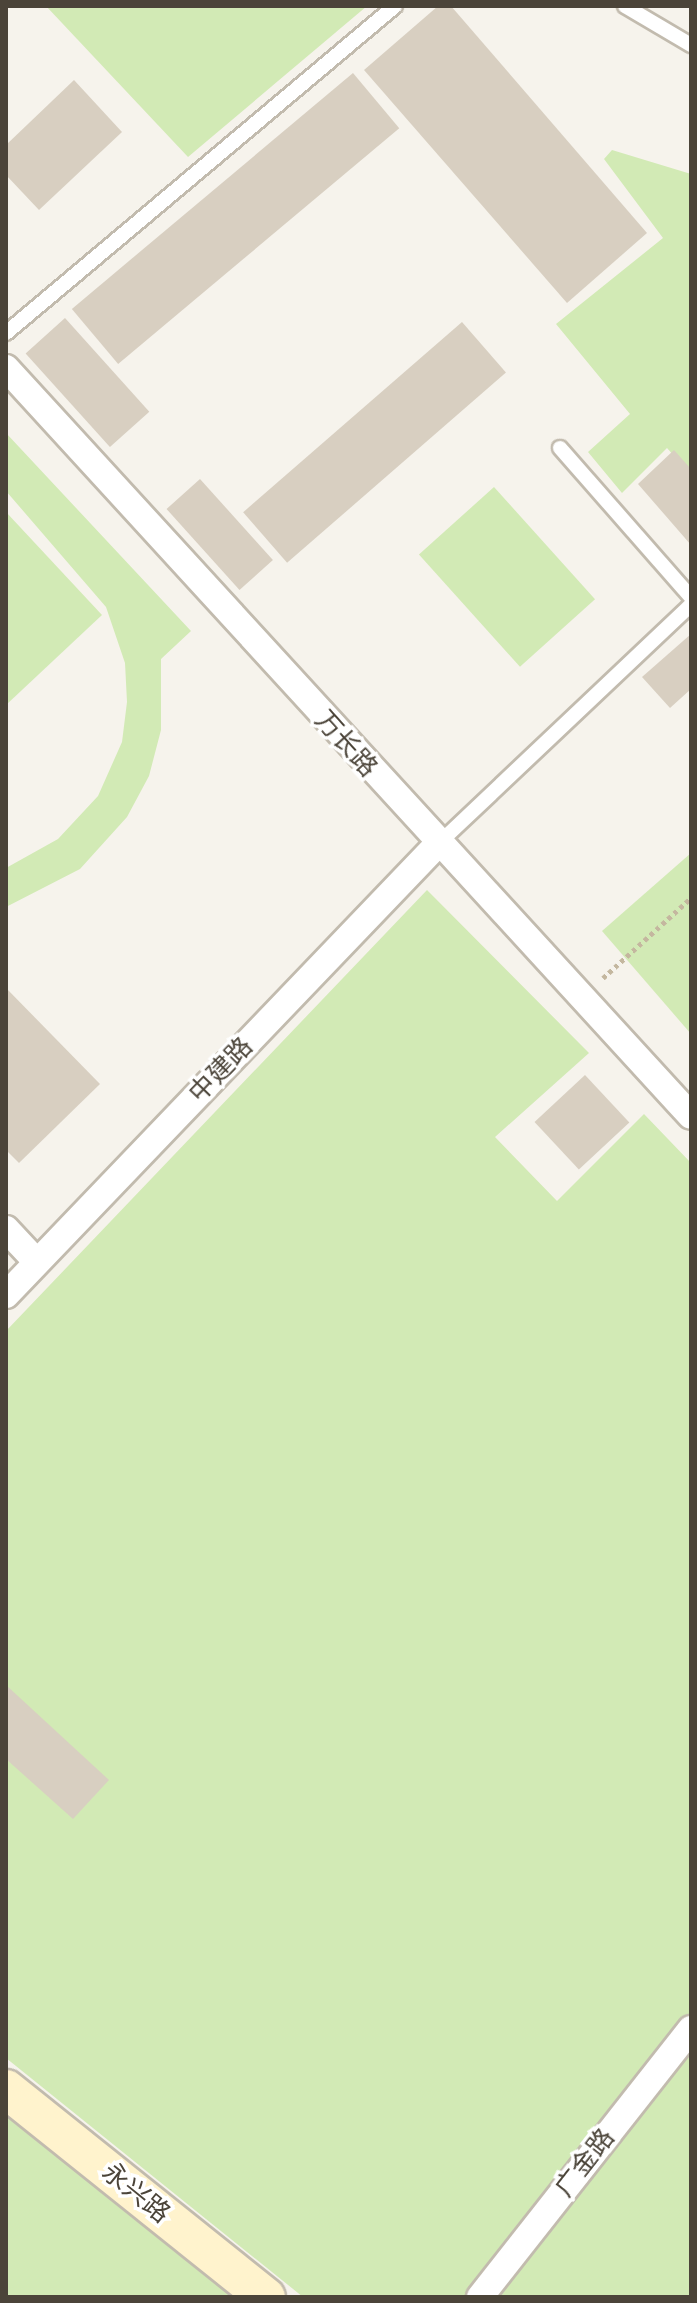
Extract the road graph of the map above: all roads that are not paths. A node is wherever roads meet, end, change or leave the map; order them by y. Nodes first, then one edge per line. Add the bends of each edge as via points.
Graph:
1 (395, 6) edge
2 (625, 6) edge
3 (691, 45) edge
4 (6, 333) edge
5 (6, 368) edge
6 (560, 448) dead end
7 (691, 597) edge
8 (691, 605) edge
9 (437, 845) junction
10 (691, 1116) edge
11 (6, 1229) edge
12 (37, 1262) junction
13 (6, 1295) edge
14 (691, 2029) edge
15 (6, 2089) edge
16 (266, 2297) edge
17 (480, 2297) edge

1 - 4 lane
2 - 3 lane
5 - 9 street, 万长路
6 - 7 lane
8 - 9 lane
9 - 10 street, 万长路
9 - 12 street, 中建路
11 - 12 street
12 - 13 street, 中建路
14 - 17 street, 广金路
15 - 16 main road, 永兴路

